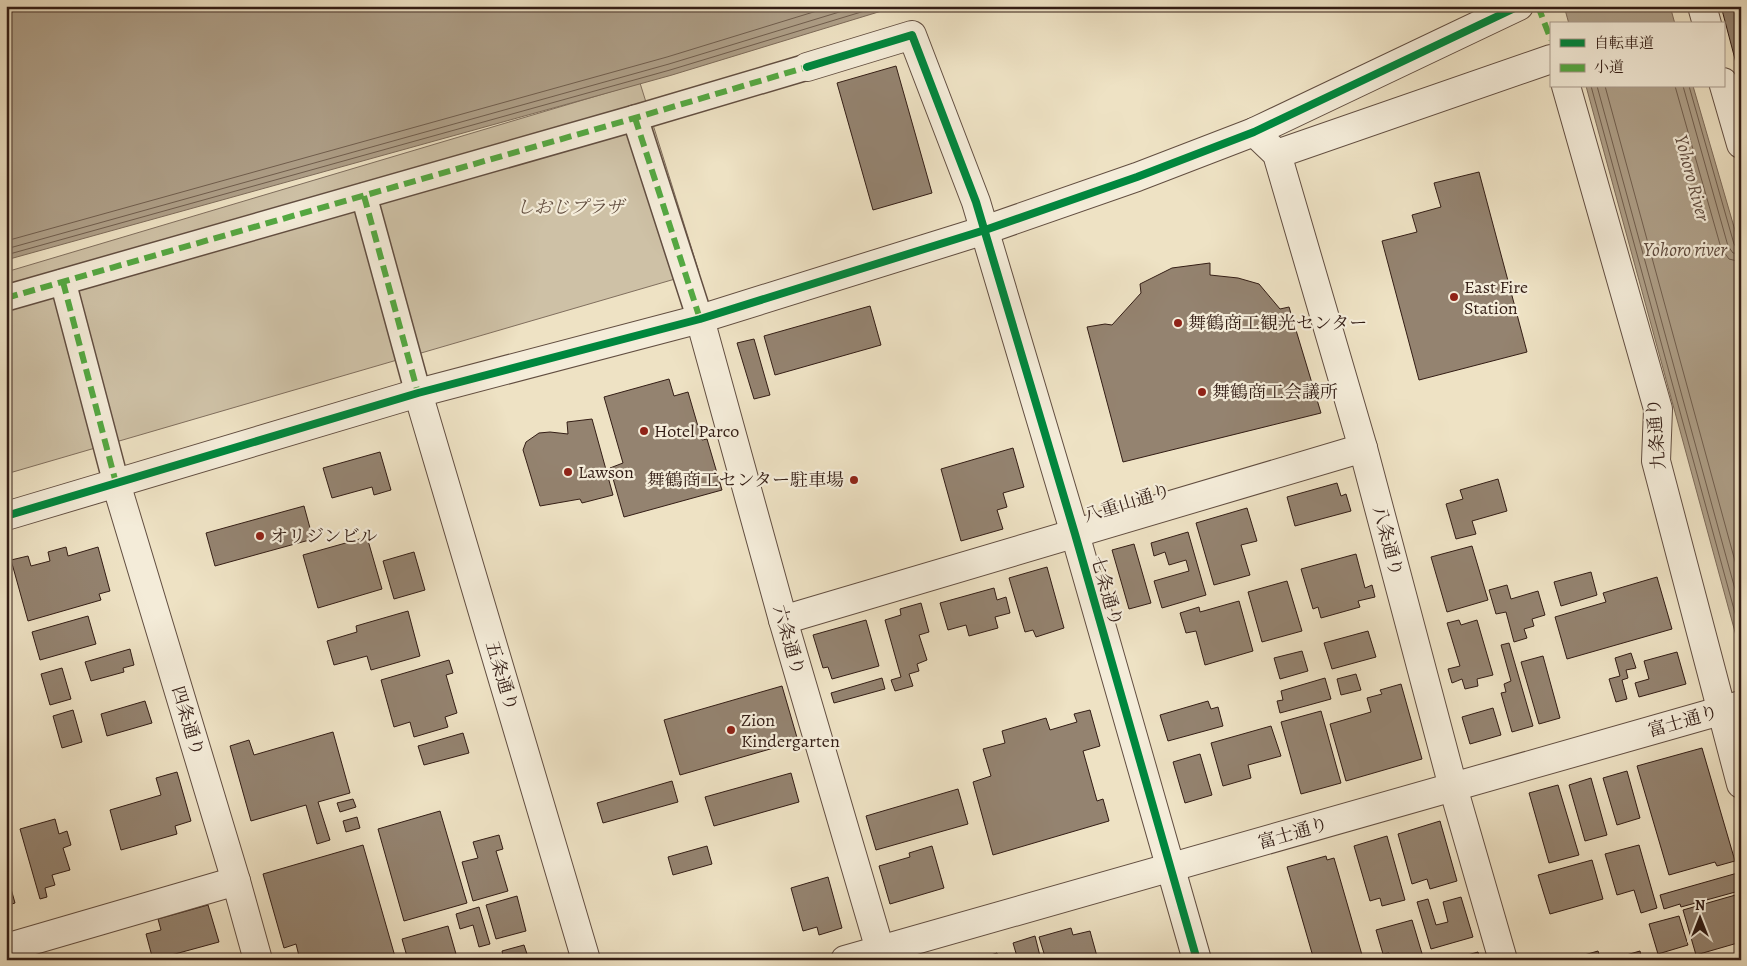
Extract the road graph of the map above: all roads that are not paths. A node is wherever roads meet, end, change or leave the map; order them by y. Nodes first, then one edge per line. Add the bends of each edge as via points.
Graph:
1 (1702, 6) edge
2 (1515, 8) edge
3 (1706, 22) edge
4 (1550, 59) edge
5 (807, 67) joint
6 (1724, 85) edge
7 (1567, 88) edge
8 (635, 118) junction
9 (1254, 132) junction
10 (1741, 144) edge
11 (1278, 154) junction
12 (364, 196) junction
13 (984, 230) junction
14 (63, 282) junction
15 (6, 298) edge
16 (700, 319) junction
17 (418, 393) junction
18 (1363, 448) junction
19 (116, 483) junction
20 (6, 516) edge
21 (1075, 534) junction
22 (783, 620) junction
23 (1730, 708) edge
24 (1741, 784) edge
25 (1453, 787) junction
26 (1170, 867) junction
27 (236, 881) junction
28 (6, 948) edge
29 (881, 955) edge
30 (258, 960) edge
31 (586, 960) edge
32 (845, 960) edge
33 (1197, 960) edge
34 (1503, 960) edge

1 - 3 street
2 - 9 street
4 - 11 street
5 - 8 street
5 - 13 street, 七条通り via 912,35
6 - 10 street
7 - 23 street, 九条通り via 1658,409 1656,461
8 - 12 street
8 - 16 street
9 - 11 street
9 - 13 street
11 - 18 street, 八条通り
12 - 14 street
12 - 17 street
13 - 16 street
13 - 21 street, 七条通り
14 - 15 street
14 - 19 street
16 - 17 street
16 - 22 street, 六条通り
17 - 19 street
17 - 31 street, 五条通り
18 - 21 street, 八重山通り
18 - 25 street, 八条通り
19 - 20 street
19 - 27 street, 四条通り
21 - 22 street, 八重山通り
21 - 26 street, 七条通り
22 - 29 street, 六条通り
23 - 24 street, 九条通り
23 - 25 street, 富士通り
25 - 26 street, 富士通り
25 - 34 street, 八条通り
26 - 29 street, 富士通り
26 - 33 street, 七条通り
27 - 28 street
27 - 30 street, 四条通り
29 - 32 street, 富士通り

